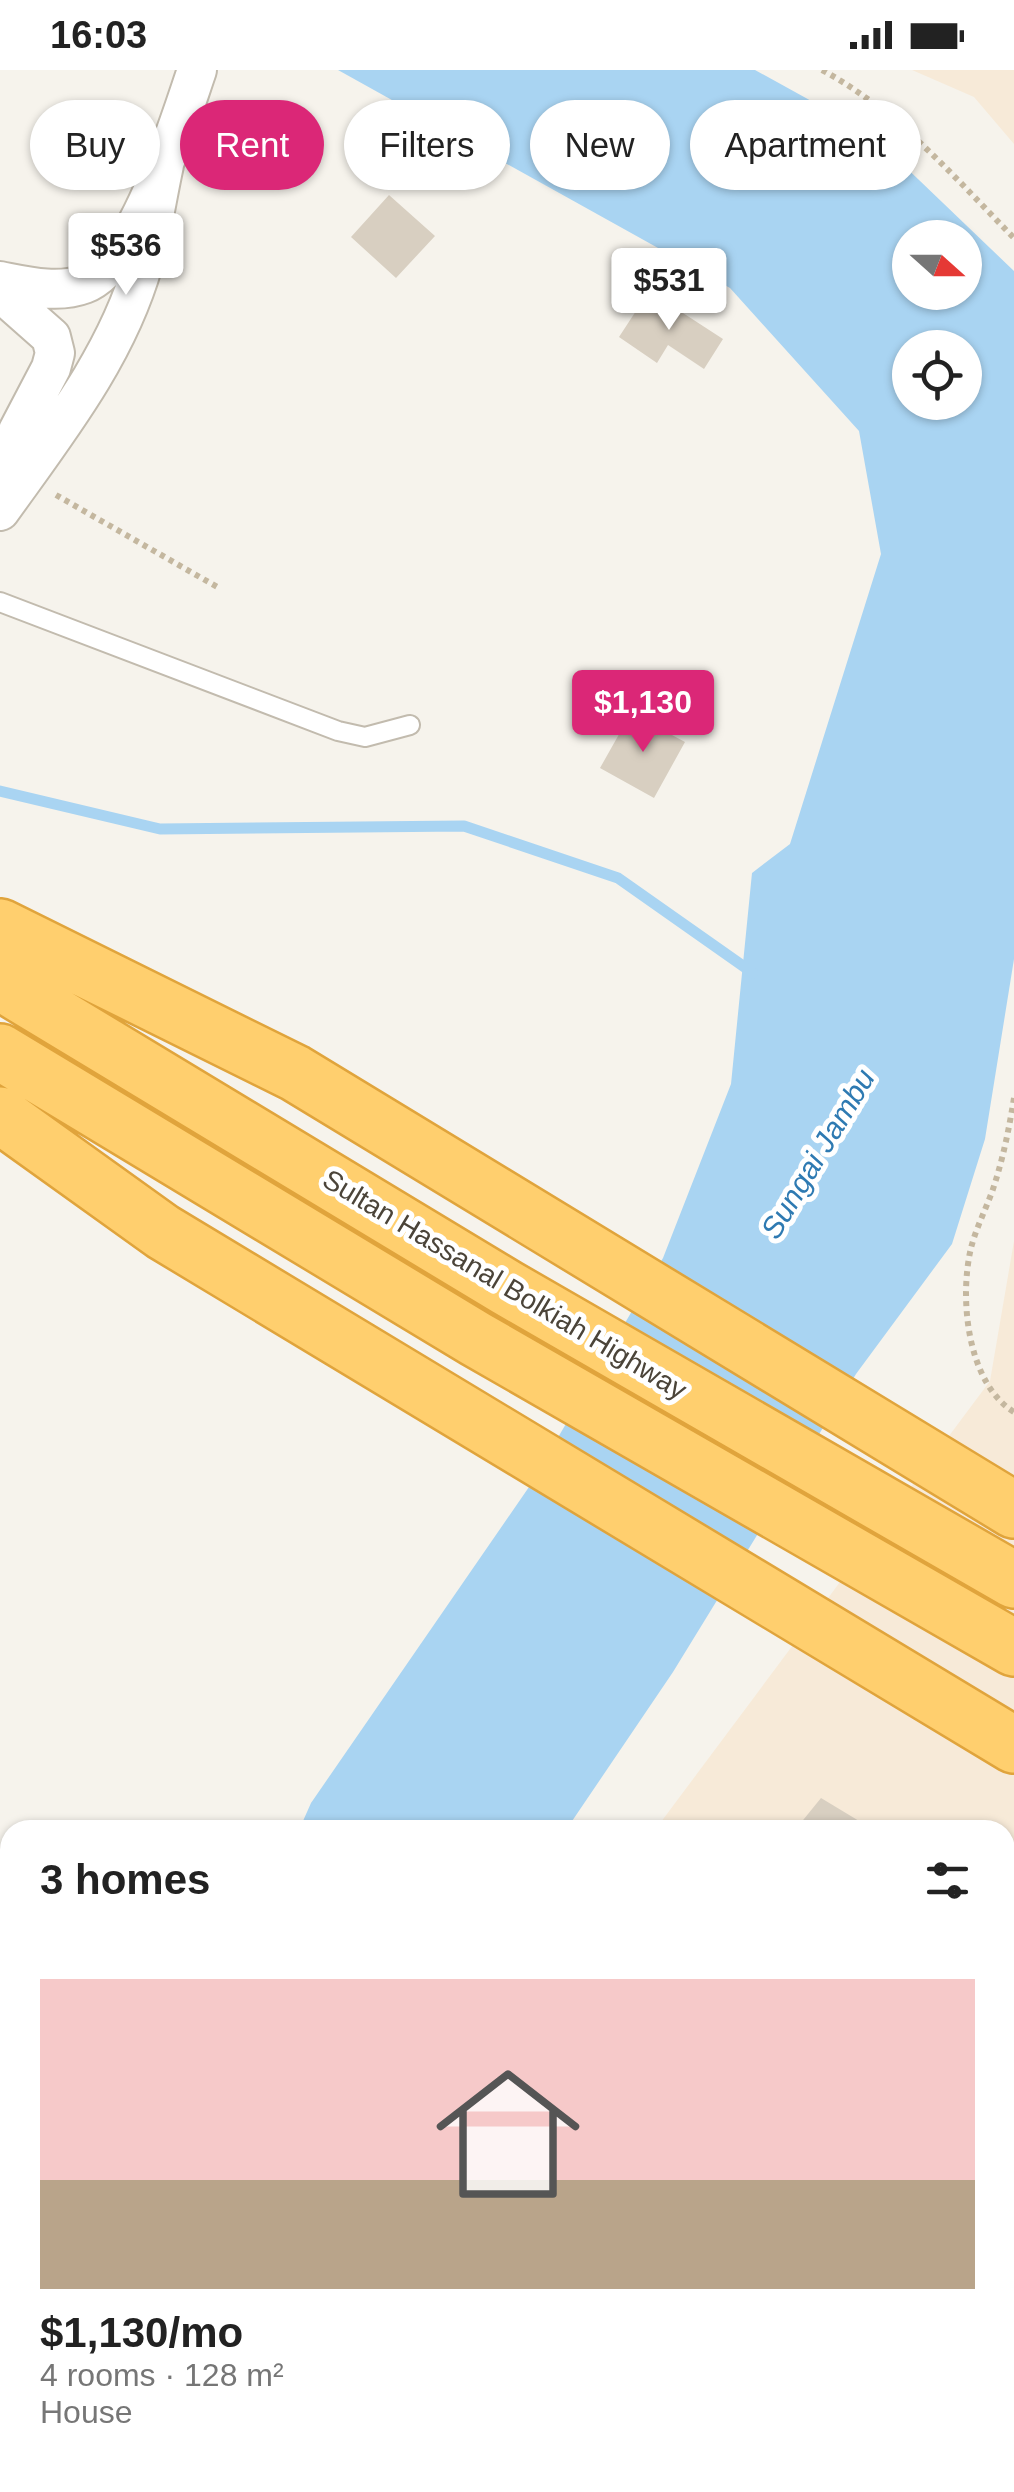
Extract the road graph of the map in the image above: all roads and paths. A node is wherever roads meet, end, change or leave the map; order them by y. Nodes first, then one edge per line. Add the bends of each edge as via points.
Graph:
1 (197, 70) edge
2 (822, 70) edge
3 (164, 165) junction
4 (1014, 238) edge
5 (0, 281) edge
6 (0, 292) edge
7 (12, 485) edge
8 (0, 511) edge
9 (219, 588) dead end
10 (0, 602) edge
11 (410, 725) dead end
12 (0, 927) edge
13 (0, 982) edge
14 (0, 1052) edge
15 (1014, 1098) edge
16 (0, 1115) edge
17 (1014, 1412) edge
18 (997, 1499) edge
19 (1014, 1580) edge
20 (1014, 1648) edge
21 (1014, 1745) edge

1 - 3 street
2 - 4 path via 893,116
3 - 5 street via 107,270 84,284 58,288
3 - 7 street via 143,265 118,330 80,398
6 - 7 street via 51,336 54,353 18,432
7 - 8 street
7 - 9 path
10 - 11 lane via 338,730 365,737
12 - 18 highway via 295,1073
13 - 19 highway, Sultan Hassanal Bolkiah Highway via 507,1288
14 - 20 highway via 476,1340
15 - 17 path via 994,1188 970,1249 966,1320 981,1374 1000,1404
16 - 21 highway via 163,1232

